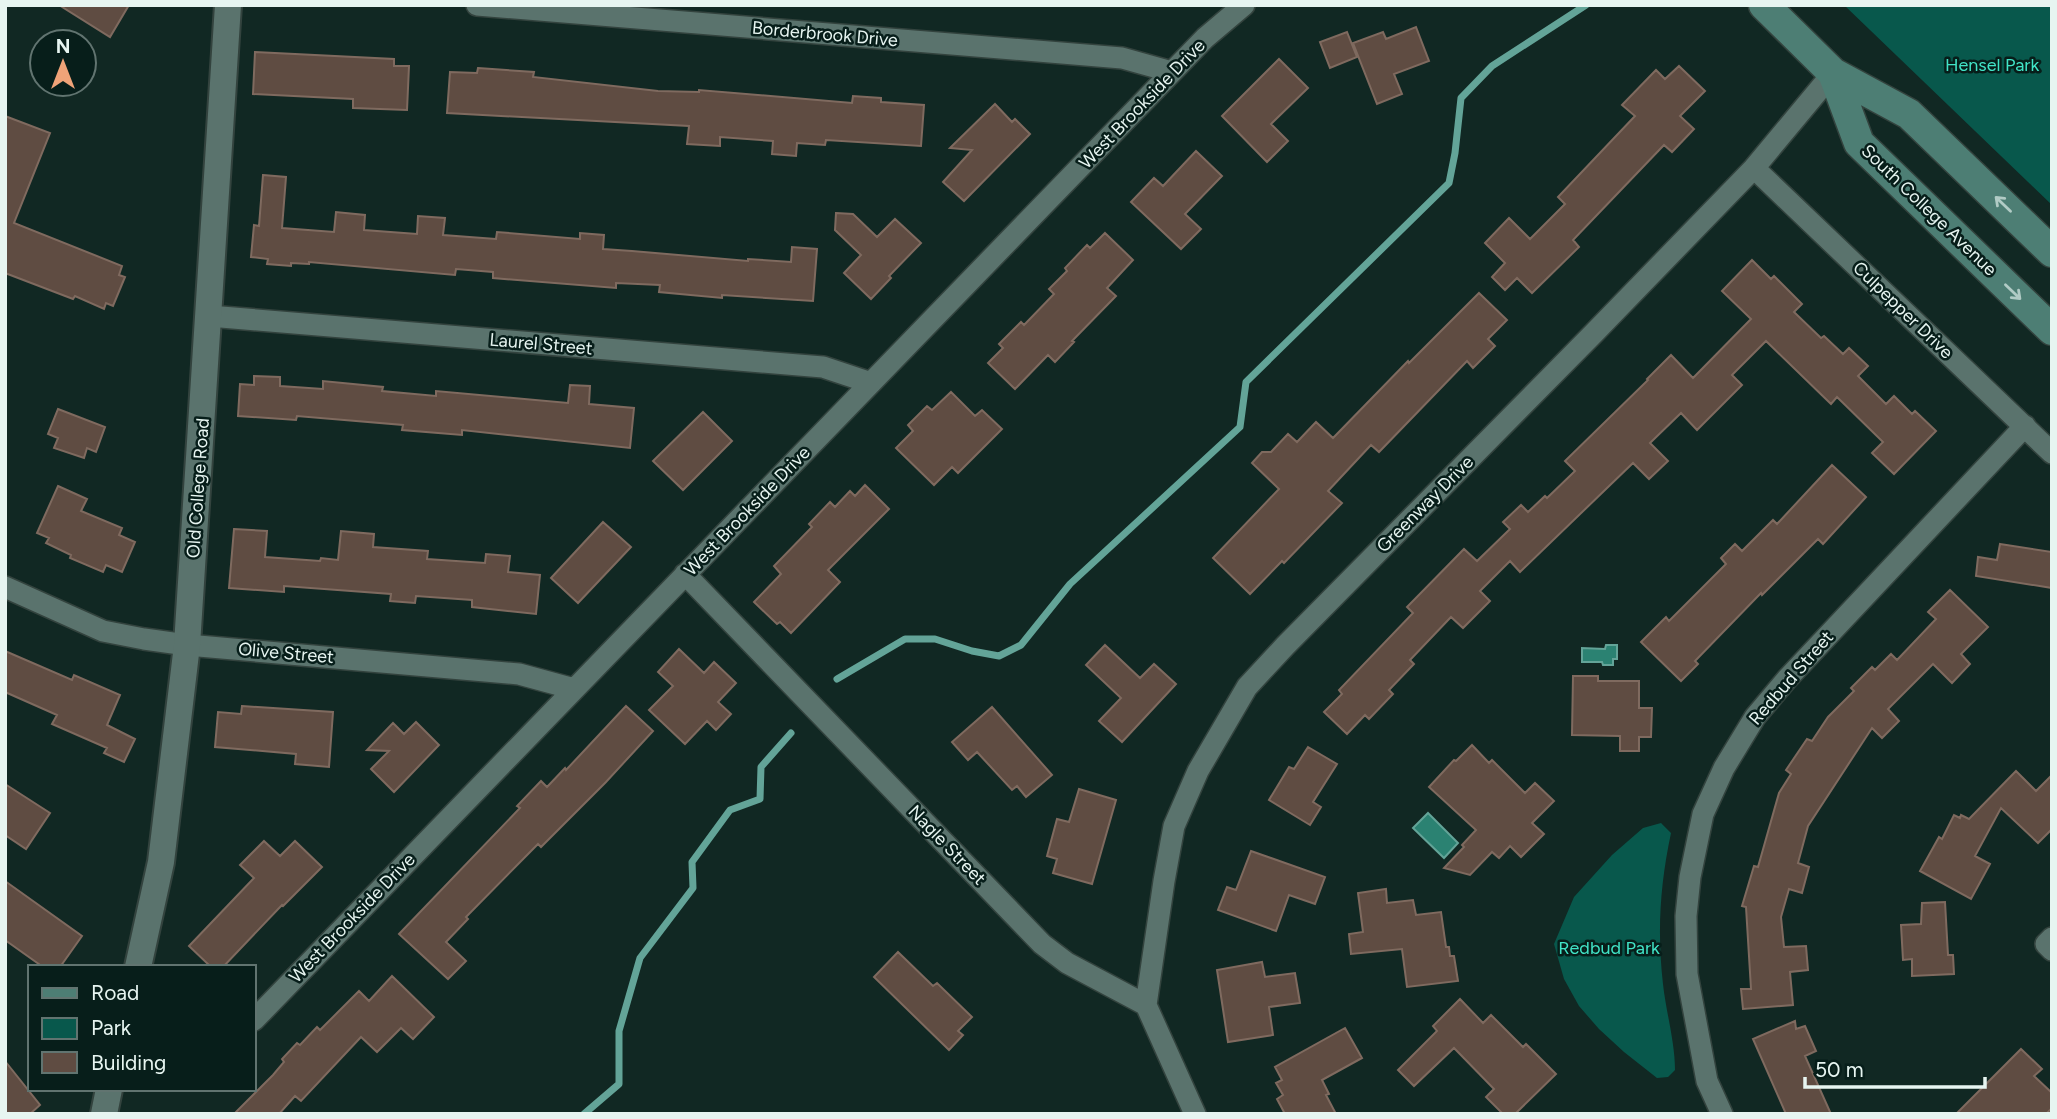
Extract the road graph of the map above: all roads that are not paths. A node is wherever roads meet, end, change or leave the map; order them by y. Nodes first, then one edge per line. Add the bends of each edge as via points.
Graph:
1 (228, 5) edge
2 (477, 5) edge
3 (1244, 5) edge
4 (1764, 5) edge
5 (1172, 72) junction
6 (1833, 73) junction
7 (1754, 167) junction
8 (2052, 252) edge
9 (209, 316) junction
10 (2052, 330) edge
11 (871, 383) junction
12 (2025, 426) junction
13 (2052, 453) edge
14 (685, 574) junction
15 (5, 587) edge
16 (187, 645) junction
17 (574, 689) junction
18 (138, 965) edge
19 (1146, 1005) junction
20 (256, 1018) edge
21 (110, 1091) edge
22 (104, 1114) edge
23 (1195, 1114) edge
24 (1722, 1114) edge

1 - 9 street, Old College Road
2 - 5 street, Borderbrook Drive via 1122,58
3 - 5 street, West Brookside Drive
4 - 6 main road, South College Avenue
5 - 11 street, West Brookside Drive
6 - 7 street, Greenway Drive
8 -> 6 main road, South College Avenue via 1909,114
6 -> 10 main road, South College Avenue via 1859,143
7 - 12 street, Culpepper Drive
7 - 19 street, Greenway Drive via 1247,687 1198,771 1174,827
9 - 11 street, Laurel Street via 824,367
9 - 16 street, Old College Road
11 - 14 street, West Brookside Drive
12 - 13 street, Culpepper Drive
12 - 24 street, Redbud Street via 1763,707 1724,768 1703,814 1685,916 1687,974 1707,1081
14 - 17 street, West Brookside Drive
14 - 19 street, Nagle Street via 1042,944 1067,963
15 - 16 street, Olive Street via 103,631
16 - 17 street, Olive Street via 519,674
16 - 18 street, Old College Road via 161,862
17 - 20 street, West Brookside Drive
19 - 23 street
21 - 22 street

